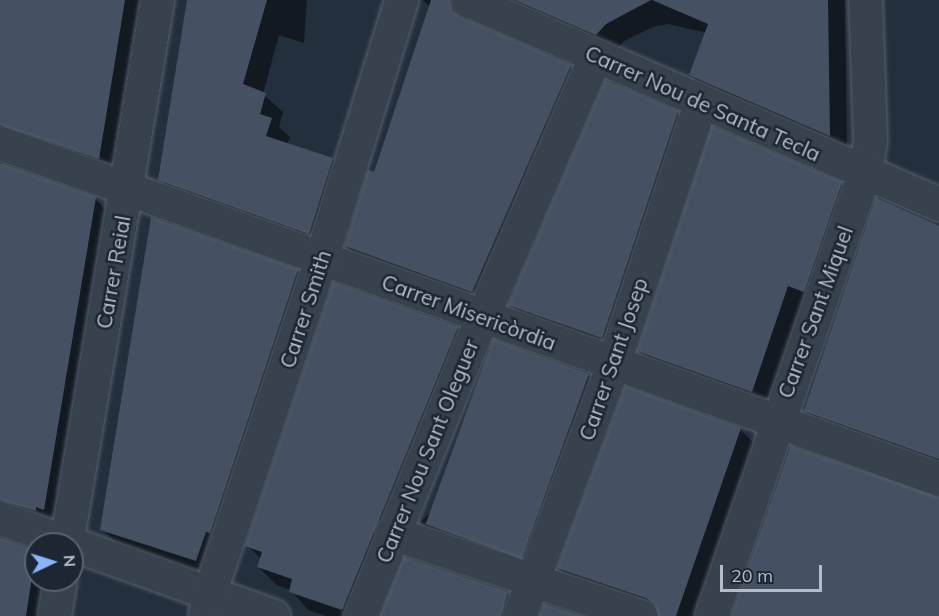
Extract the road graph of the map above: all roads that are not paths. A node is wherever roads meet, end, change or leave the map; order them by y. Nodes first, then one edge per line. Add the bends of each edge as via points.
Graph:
1 (156, 0) edge
2 (401, 0) edge
3 (468, 0) edge
4 (865, 0) edge
5 (596, 56) junction
6 (701, 101) junction
7 (0, 143) edge
8 (865, 172) junction
9 (127, 187) junction
10 (939, 204) edge
11 (321, 259) junction
12 (483, 315) junction
13 (613, 364) junction
14 (776, 422) junction
15 (939, 479) edge
16 (0, 518) edge
17 (37, 532) edge
18 (68, 532) edge
19 (392, 533) junction
20 (84, 551) edge
21 (532, 579) junction
22 (58, 592) edge
23 (207, 605) edge
24 (54, 616) edge
25 (273, 616) edge
26 (360, 616) edge
27 (519, 616) edge
28 (640, 616) edge
29 (711, 616) edge

1 - 9 street, Carrer Reial
2 - 11 street, Carrer Smith
3 - 5 street, Carrer Nou de Santa Tecla
4 - 8 street, Carrer Sant Miquel via 870,140
5 - 6 street, Carrer Nou de Santa Tecla
5 - 12 street, Carrer Nou Sant Oleguer
6 - 8 street, Carrer Nou de Santa Tecla
6 - 13 street, Carrer Sant Josep
7 - 9 street, Carrer Misericòrdia
8 - 10 street, Carrer Nou de Santa Tecla
8 - 14 street, Carrer Sant Miquel
9 - 11 street, Carrer Misericòrdia
9 - 18 street, Carrer Reial
11 - 12 street, Carrer Misericòrdia
11 - 23 street, Carrer Smith
12 - 13 street, Carrer Misericòrdia
12 - 19 street, Carrer Nou Sant Oleguer
13 - 14 street, Carrer Misericòrdia
13 - 21 street, Carrer Sant Josep
14 - 15 street, Carrer Misericòrdia
14 - 29 street, Carrer Sant Miquel
16 - 17 street
19 - 21 street
19 - 26 street, Carrer Nou Sant Oleguer
20 - 23 street
21 - 27 street, Carrer Sant Josep
21 - 28 street
22 - 24 street
23 - 25 street

